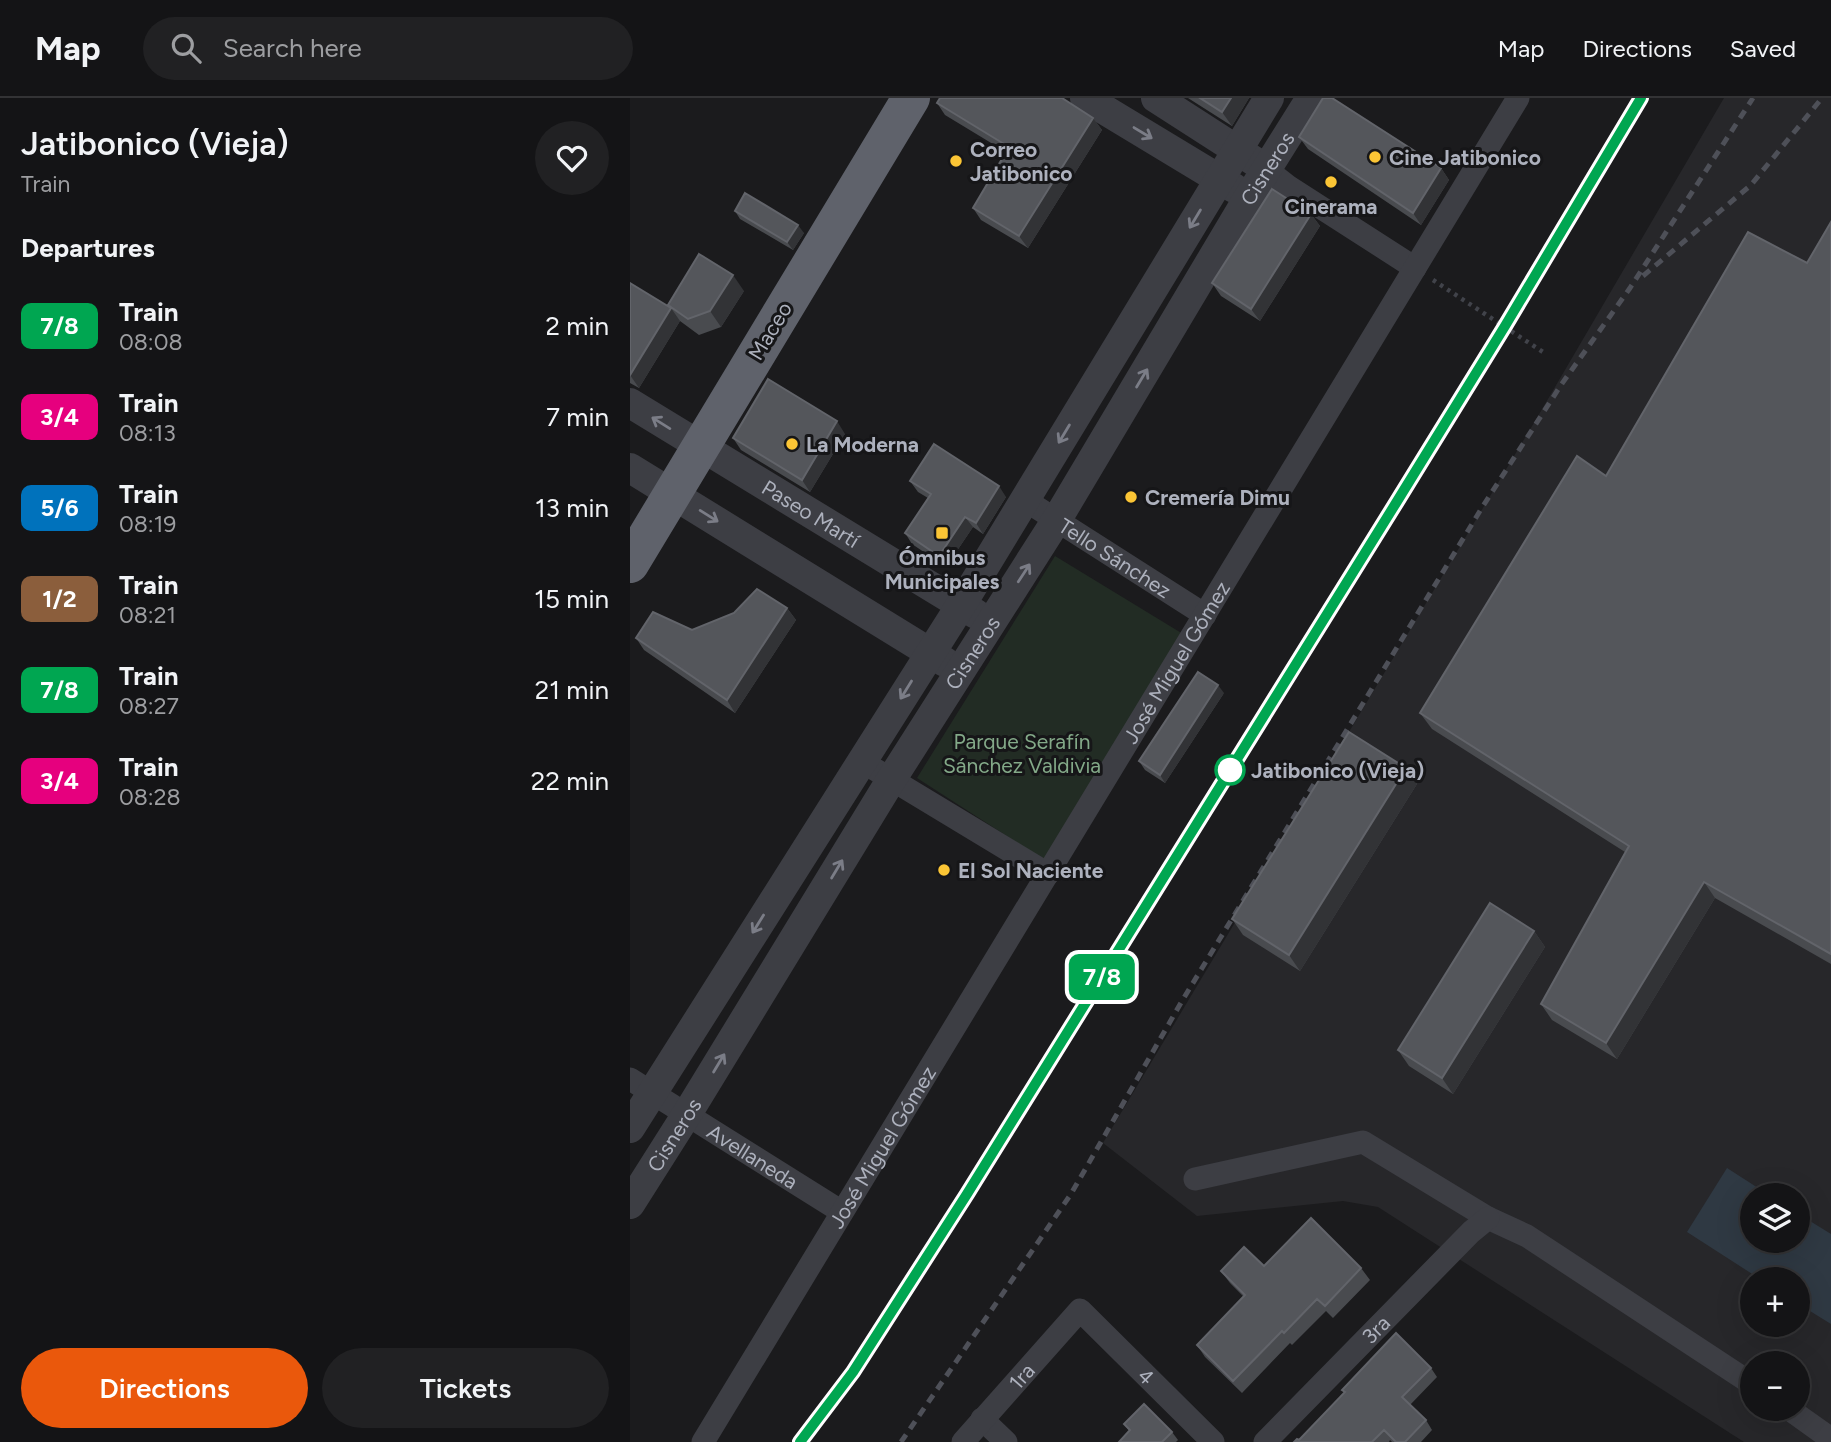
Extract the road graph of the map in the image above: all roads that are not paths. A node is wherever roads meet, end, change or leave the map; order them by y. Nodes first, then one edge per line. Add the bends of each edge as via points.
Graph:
1 (911, 98) edge
2 (1085, 98) edge
3 (1156, 98) edge
4 (1269, 98) edge
5 (1311, 98) edge
6 (1518, 98) edge
7 (1238, 149) junction
8 (1266, 169) junction
9 (1219, 179) junction
10 (1249, 197) junction
11 (1415, 268) junction
12 (630, 403) edge
13 (700, 447) junction
14 (630, 468) edge
15 (673, 493) junction
16 (1025, 500) junction
17 (1056, 522) junction
18 (630, 564) edge
19 (961, 605) junction
20 (1205, 615) junction
21 (991, 623) junction
22 (930, 653) junction
23 (960, 671) junction
24 (861, 761) junction
25 (891, 780) junction
26 (1048, 874) junction
27 (641, 1086) edge
28 (687, 1114) junction
29 (630, 1128) edge
30 (1195, 1179) dead end
31 (630, 1203) edge
32 (842, 1212) junction
33 (1488, 1217) junction
34 (1080, 1310) joint
35 (1740, 1376) edge
36 (982, 1419) junction
37 (1806, 1421) edge
38 (1831, 1439) edge
39 (703, 1442) edge
40 (963, 1442) edge
41 (1006, 1442) edge
42 (1213, 1442) edge
43 (1265, 1442) edge

1 - 13 highway, Maceo
2 -> 9 street
3 - 7 street
4 - 7 street, Cisneros
5 - 8 street, Cisneros
6 - 11 street, José Miguel Gómez
7 - 8 street
7 - 9 street, Cisneros
8 - 10 street, Cisneros
8 - 11 street
9 - 10 street
9 -> 16 street, Cisneros
17 -> 10 street, Cisneros
11 - 20 street, José Miguel Gómez
13 -> 12 street, Paseo Martí
13 - 15 highway, Maceo
13 - 19 street, Paseo Martí
14 - 15 street
15 - 18 highway, Maceo
15 -> 22 street
16 - 17 street, Tello Sánchez
16 - 19 street, Cisneros
17 - 20 street, Tello Sánchez
21 -> 17 street, Cisneros
19 - 21 street, Paseo Martí
19 - 22 street, Cisneros
20 - 26 street, José Miguel Gómez
21 - 23 street, Cisneros
22 - 23 street
22 -> 24 street, Cisneros
23 - 25 street, Cisneros
24 - 25 street
24 -> 27 street, Cisneros
25 - 26 street
28 -> 25 street, Cisneros
26 - 32 street, José Miguel Gómez
27 - 28 street, Avellaneda
27 - 29 street, Cisneros
28 - 31 street, Cisneros
28 - 32 street, Avellaneda
30 - 33 street via 1363,1142
32 - 39 street, José Miguel Gómez
33 - 35 street via 1527,1236
33 - 43 street, 3ra
34 - 36 street, 1ra
34 - 42 street, 4
36 - 40 street, 1ra
36 - 41 street
37 - 38 street

